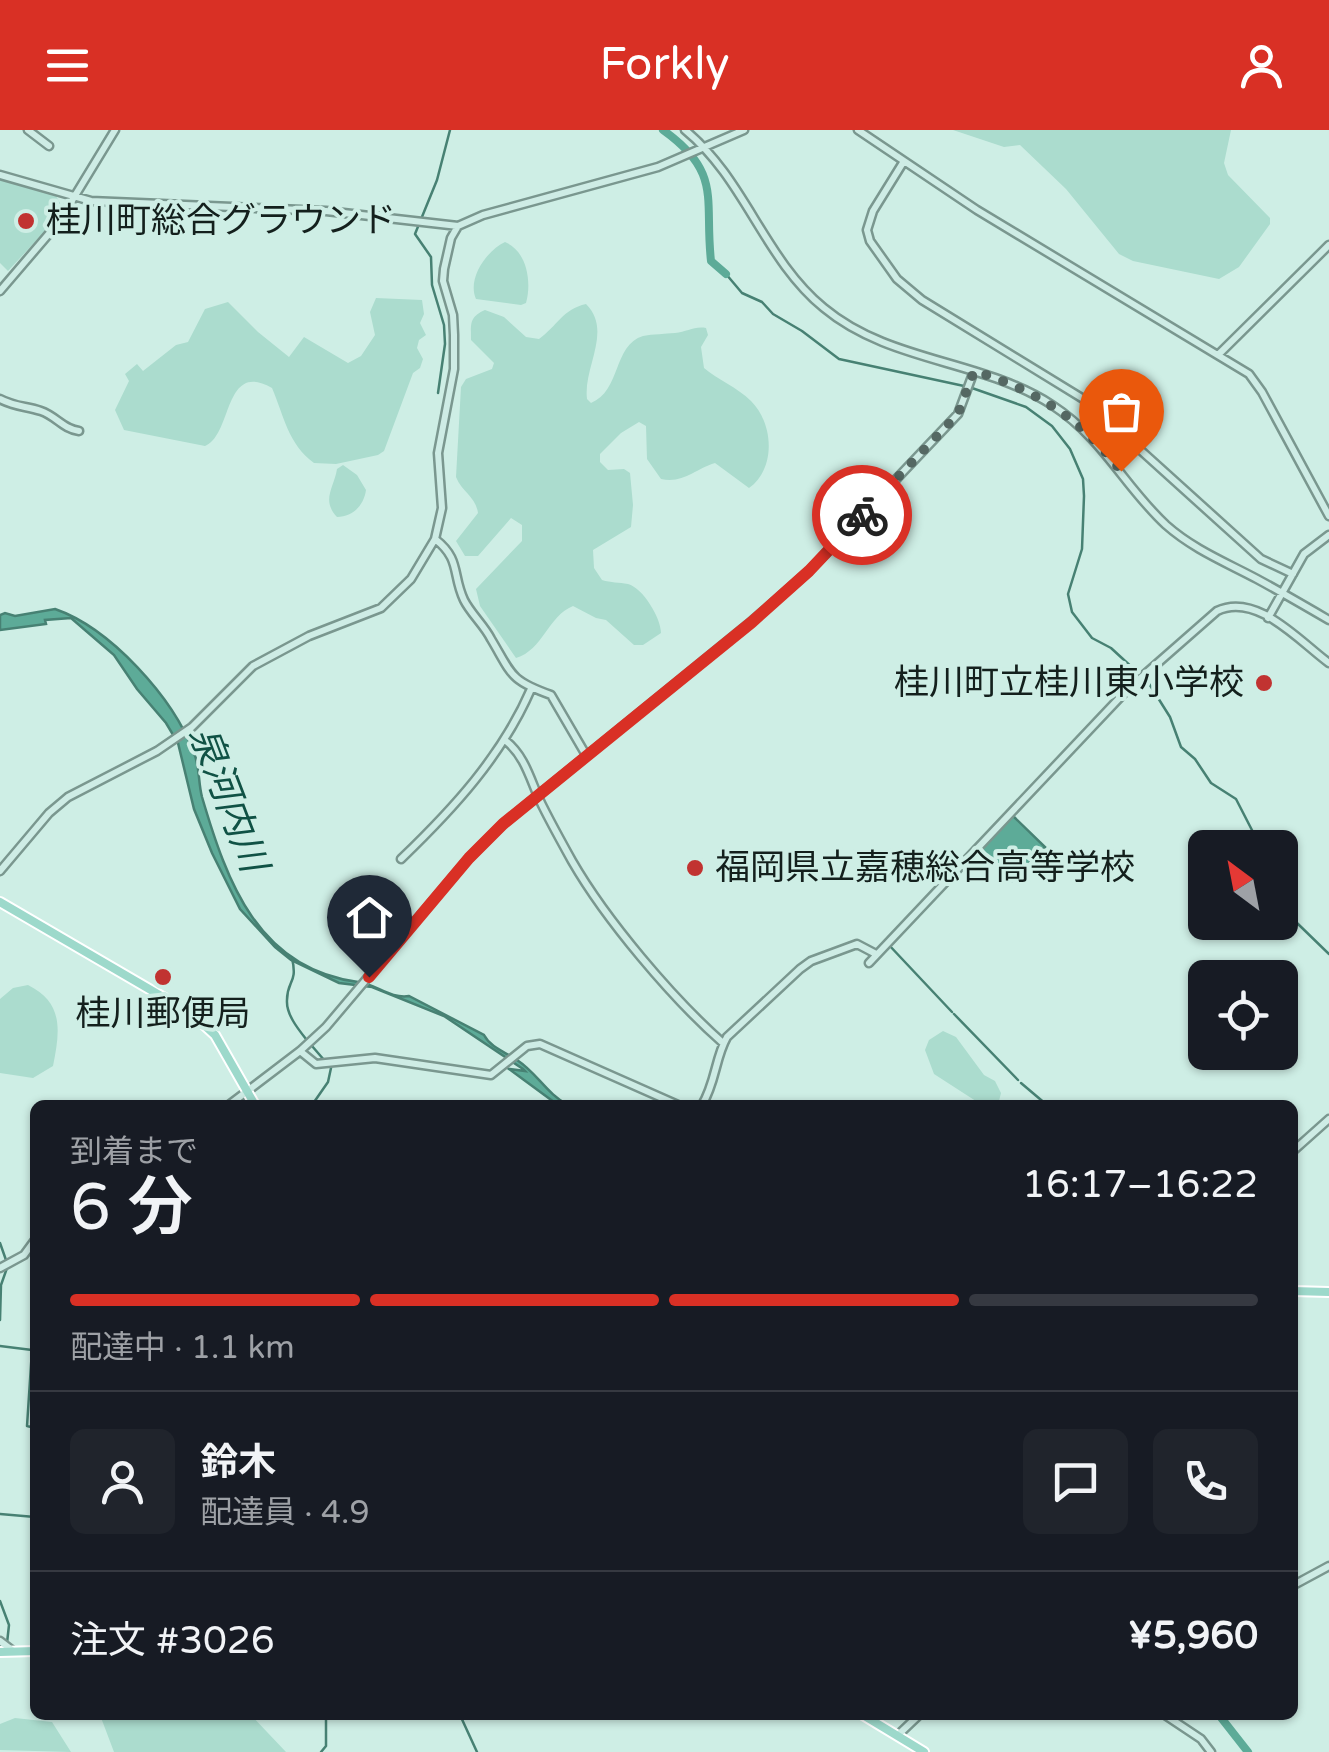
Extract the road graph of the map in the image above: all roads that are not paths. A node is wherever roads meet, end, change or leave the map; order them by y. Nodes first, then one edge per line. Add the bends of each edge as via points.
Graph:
1 (28, 130) edge
2 (115, 130) edge
3 (685, 130) edge
4 (744, 130) edge
5 (858, 130) edge
6 (49, 146) dead end
7 (701, 149) junction
8 (904, 161) junction
9 (0, 174) edge
10 (74, 198) junction
11 (458, 226) junction
12 (1329, 245) edge
13 (0, 292) edge
14 (1218, 356) junction
15 (974, 371) junction
16 (0, 398) edge
17 (79, 431) dead end
18 (1329, 516) edge
19 (1329, 535) edge
20 (436, 539) junction
21 (1293, 574) junction
22 (1282, 594) junction
23 (1268, 618) junction
24 (1329, 620) edge
25 (1329, 663) edge
26 (531, 689) junction
27 (506, 741) junction
28 (586, 755) junction
29 (537, 794) junction
30 (401, 859) dead end
31 (0, 871) edge
32 (0, 902) edge
33 (876, 954) junction
34 (869, 963) dead end
35 (723, 1044) junction
36 (300, 1051) junction
37 (246, 1091) junction
38 (235, 1100) edge
39 (252, 1100) edge
40 (667, 1100) edge
41 (704, 1100) edge
42 (1329, 1118) edge
43 (1298, 1146) edge
44 (30, 1247) edge
45 (0, 1268) edge
46 (1298, 1290) edge
47 (1329, 1292) edge
48 (1329, 1566) edge
49 (1298, 1583) edge
50 (0, 1641) edge
51 (0, 1652) edge
52 (14, 1652) junction
53 (30, 1652) edge
54 (872, 1720) edge
55 (914, 1720) edge
56 (1172, 1720) edge
57 (898, 1735) junction
58 (924, 1752) edge
59 (1211, 1752) edge

1 - 6 street
2 - 10 street
3 - 7 street
4 - 7 street
5 - 8 street
7 - 11 street
7 - 15 street via 732,182 785,268 826,310 877,341
8 - 14 street
8 - 21 street via 867,230 898,279 1086,400 1261,559
9 - 10 street
10 - 11 street via 326,211
10 - 13 street
11 - 20 street via 443,282 453,316 454,370 438,453 442,508
12 - 14 street
14 - 18 street via 1262,392
15 - 22 street via 1030,392 1075,422 1176,534
15 - 28 street via 960,410 783,595
16 - 17 street
19 - 21 street via 1308,550
20 - 26 street via 454,560 464,601 506,669
20 - 31 street via 390,602 252,666 190,728 55,807
21 - 22 street
22 - 23 street
22 - 24 street
23 - 25 street
23 - 33 street via 1254,608 1222,608 1159,659
26 - 27 street
26 - 28 street via 551,695
27 - 29 street via 520,755
27 - 30 street
28 - 29 street
29 - 35 street via 597,898
29 - 36 street via 469,858
32 - 37 main road via 192,1014 215,1035
33 - 34 street
33 - 35 street via 856,944 812,961
35 - 41 street
36 - 37 street
36 - 40 street via 322,1064 396,1059 491,1074 533,1044 543,1045
37 - 38 street
37 - 39 main road
42 - 43 street
44 - 45 street
46 - 47 main road
48 - 49 street
50 - 52 street
51 - 52 main road
52 - 53 main road
54 - 57 main road
55 - 57 street
56 - 59 street
57 - 58 main road

